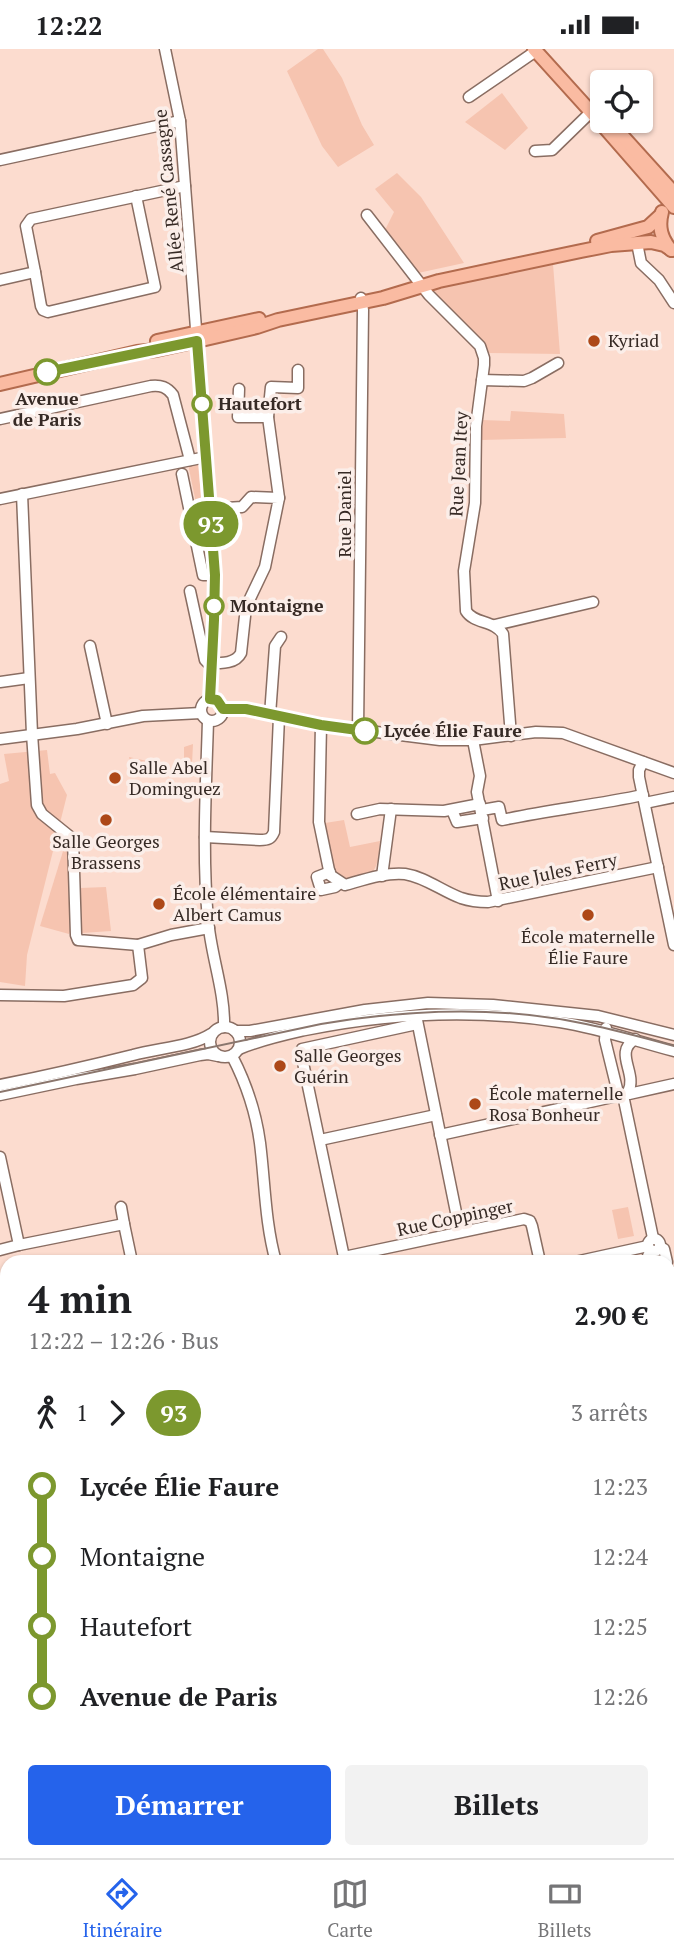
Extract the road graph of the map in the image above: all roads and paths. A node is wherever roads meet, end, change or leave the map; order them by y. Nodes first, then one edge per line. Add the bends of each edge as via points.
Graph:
1 (165, 49) edge
2 (538, 50) edge
3 (469, 97) dead end
4 (590, 105) edge
5 (590, 118) edge
6 (180, 121) junction
7 (615, 133) edge
8 (620, 133) edge
9 (535, 151) dead end
10 (0, 160) edge
11 (185, 186) junction
12 (136, 196) junction
13 (672, 199) edge
14 (367, 215) dead end
15 (661, 215) junction
16 (637, 243) junction
17 (673, 251) edge
18 (35, 272) junction
19 (0, 280) edge
20 (419, 283) junction
21 (362, 300) junction
22 (674, 303) edge
23 (197, 336) junction
24 (558, 363) dead end
25 (298, 370) dead end
26 (0, 378) edge
27 (482, 380) junction
28 (0, 384) edge
29 (239, 389) dead end
30 (268, 417) junction
31 (0, 419) edge
32 (206, 457) junction
33 (190, 460) junction
34 (181, 474) dead end
35 (22, 494) junction
36 (279, 498) junction
37 (0, 499) edge
38 (210, 509) junction
39 (215, 575) junction
40 (190, 591) dead end
41 (593, 603) dead end
42 (495, 625) junction
43 (281, 637) dead end
44 (90, 646) dead end
45 (211, 664) junction
46 (29, 678) junction
47 (0, 683) edge
48 (210, 699) junction
49 (223, 709) junction
50 (274, 716) junction
51 (205, 717) junction
52 (107, 724) junction
53 (321, 725) junction
54 (359, 730) junction
55 (32, 734) junction
56 (511, 736) junction
57 (0, 739) edge
58 (473, 740) junction
59 (642, 762) junction
60 (674, 773) edge
61 (674, 797) edge
62 (644, 799) junction
63 (391, 809) junction
64 (357, 814) dead end
65 (482, 814) junction
66 (205, 837) junction
67 (658, 867) junction
68 (330, 872) junction
69 (382, 876) junction
70 (340, 883) junction
71 (498, 901) junction
72 (209, 928) junction
73 (138, 945) junction
74 (674, 945) edge
75 (0, 995) edge
76 (417, 1020) junction
77 (619, 1021) junction
78 (224, 1027) junction
79 (235, 1031) junction
80 (605, 1033) junction
81 (211, 1034) junction
82 (674, 1035) edge
83 (635, 1039) junction
84 (625, 1051) junction
85 (674, 1051) edge
86 (235, 1052) junction
87 (608, 1052) junction
88 (218, 1056) junction
89 (674, 1084) edge
90 (0, 1085) edge
91 (0, 1095) edge
92 (623, 1095) junction
93 (436, 1115) junction
94 (440, 1135) junction
95 (320, 1139) junction
96 (0, 1157) edge
97 (121, 1207) dead end
98 (124, 1224) junction
99 (460, 1232) junction
100 (19, 1245) junction
101 (653, 1245) junction
102 (0, 1250) edge
103 (131, 1255) edge
104 (274, 1255) edge
105 (344, 1255) edge
106 (366, 1255) edge
107 (538, 1255) edge
108 (607, 1255) edge
109 (648, 1255) edge
110 (666, 1255) edge

1 - 6 street, Allée René Cassagne
2 - 3 street
2 - 4 main road
5 - 9 street via 552,150
6 - 10 street
6 - 11 street, Allée René Cassagne
7 - 13 main road
8 - 13 main road
11 - 12 street
11 - 23 street, Allée René Cassagne
12 - 18 street via 29,221 26,229
12 - 18 street via 155,287 48,313 41,306
13 - 15 main road
14 - 20 street, Rue Jean Itey
15 - 17 main road via 661,234
15 - 20 main road via 647,227
16 - 17 main road via 657,243
16 - 20 main road
16 - 22 street via 641,263
18 - 19 street
20 - 21 main road
20 - 27 street, Rue Jean Itey via 480,346
21 - 23 main road via 255,319
21 - 23 main road via 257,327
21 - 54 street, Rue Daniel
23 - 26 main road
23 - 28 main road via 156,350
23 - 32 street, Allée René Cassagne
24 - 27 street via 524,381
25 - 30 street via 298,388 271,387
27 - 42 street, Rue Jean Itey via 475,503 464,582 468,615
29 - 30 street via 238,417
30 - 36 street
31 - 33 street via 162,386 173,395
32 - 33 street
32 - 38 street, Allée René Cassagne
33 - 35 street
34 - 39 street via 203,575
35 - 37 street
35 - 46 street
36 - 38 street via 251,497 242,506
36 - 45 street via 265,567 246,607 241,653 232,661
38 - 39 street, Allée René Cassagne
39 - 45 street, Allée René Cassagne
40 - 45 street via 205,660
41 - 42 street
42 - 56 street via 504,637
43 - 50 street via 275,646
44 - 52 street
45 - 48 street, Allée René Cassagne
46 - 47 street
46 - 55 street
48 - 49 street
48 - 51 street via 202,704
49 - 50 street
49 - 51 street via 219,719
50 - 53 street
50 - 66 street via 272,837
51 - 52 street via 143,716
51 - 66 street
52 - 55 street
53 - 54 street
53 - 68 street via 318,822
54 - 58 street
55 - 57 street
55 - 73 street via 37,805 73,839 78,940
56 - 58 street
56 - 59 street via 563,733
58 - 65 street
59 - 60 street
59 - 62 street via 639,777
61 - 62 street
62 - 65 street via 502,820 499,807
62 - 67 street
63 - 64 street
63 - 65 street via 448,810 457,822
63 - 69 street
65 - 71 street
66 - 72 street
67 - 71 street, Rue Jules Ferry
67 - 74 street
68 - 70 street
68 - 70 street via 317,877 321,890
69 - 70 street, Rue Jules Ferry
69 - 71 street, Rue Jules Ferry via 405,874 474,902
72 - 73 street
72 - 78 street
73 - 75 street via 142,978 133,985 64,996
76 - 80 street via 493,1015 560,1022
76 - 86 street via 367,1020 322,1027
76 - 93 street
76 - 95 street via 302,1049
77 - 79 street via 428,1003
77 - 80 street via 610,1023
77 - 82 street
78 - 79 street
78 - 81 street
79 - 86 street via 240,1041
80 - 83 street
80 - 87 street
81 - 88 street via 210,1048
81 - 90 street via 197,1041
83 - 84 street
83 - 85 street
84 - 87 street
84 - 92 street via 632,1083
86 - 88 street via 227,1058
86 - 104 street via 256,1123
87 - 92 street
88 - 91 street via 200,1055
89 - 92 street
92 - 94 street
92 - 101 street
93 - 94 street
93 - 95 street
94 - 99 street
95 - 105 street
96 - 100 street
97 - 98 street
98 - 100 street
98 - 103 street
99 - 106 street, Rue Coppinger
99 - 107 street, Rue Coppinger via 524,1219 530,1221
100 - 102 street
101 - 108 street
101 - 109 street
101 - 110 street

